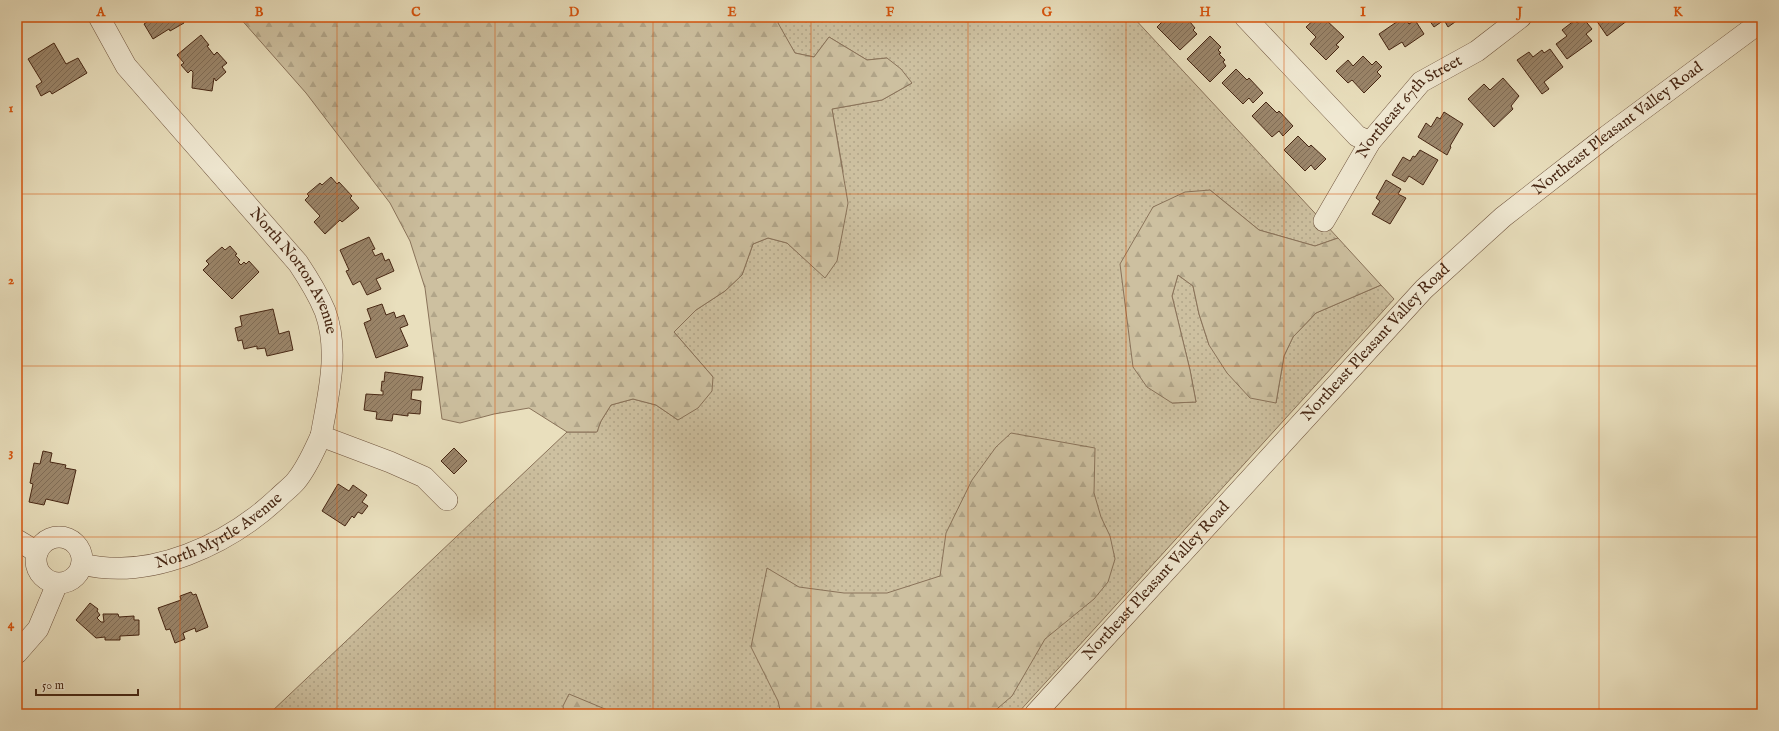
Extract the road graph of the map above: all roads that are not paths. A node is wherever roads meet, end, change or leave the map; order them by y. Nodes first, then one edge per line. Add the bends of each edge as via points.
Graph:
1 (99, 17) edge
2 (1245, 17) edge
3 (1521, 17) edge
4 (1762, 21) edge
5 (1370, 142) junction
6 (1324, 221) dead end
7 (321, 436) junction
8 (447, 500) dead end
9 (17, 540) edge
10 (37, 552) junction
11 (82, 564) junction
12 (51, 581) junction
13 (17, 633) edge
14 (17, 653) edge
15 (1035, 714) edge

1 - 7 street, North Norton Avenue via 126,66 298,263 316,291 331,331 333,355
2 - 5 street via 1358,136
3 - 5 street, Northeast 67th Street via 1476,51 1420,82
4 - 15 street, Northeast Pleasant Valley Road via 1503,217 1424,289
5 - 6 street, Northeast 67th Street
7 - 8 street via 424,477
7 - 11 street, North Myrtle Avenue via 296,481 264,511 206,547 151,565 123,569
9 - 10 street
10 - 11 street via 47,540 63,537 70,539 81,551
10 - 12 street via 37,567
11 - 12 street via 73,579
12 - 13 street
12 - 14 street via 38,629

